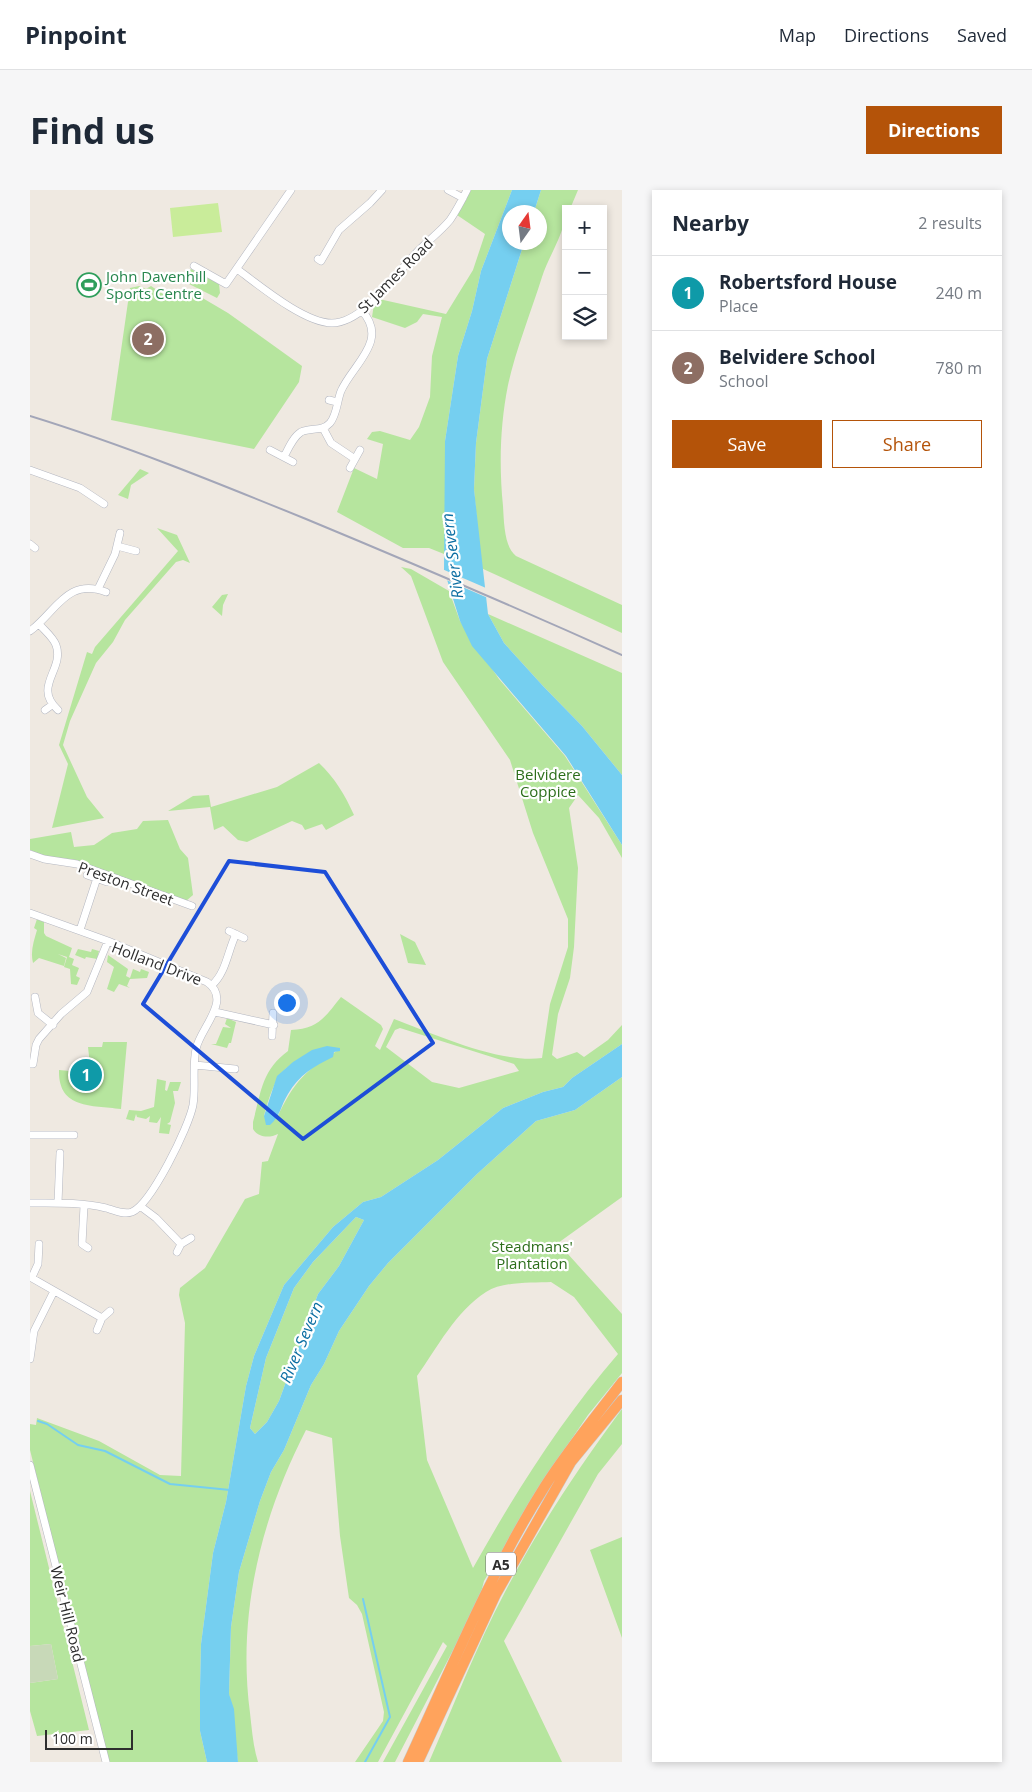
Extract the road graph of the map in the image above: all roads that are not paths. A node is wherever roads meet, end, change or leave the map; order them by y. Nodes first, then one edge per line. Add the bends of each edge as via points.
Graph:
1 (291, 190) edge
2 (382, 190) edge
3 (448, 190) edge
4 (467, 190) edge
5 (463, 198) junction
6 (321, 261) dead end
7 (199, 266) dead end
8 (237, 268) junction
9 (361, 310) junction
10 (324, 428) junction
11 (270, 450) dead end
12 (360, 450) dead end
13 (284, 457) junction
14 (355, 459) junction
15 (293, 462) dead end
16 (350, 468) dead end
17 (30, 470) edge
18 (104, 504) dead end
19 (120, 532) dead end
20 (117, 546) junction
21 (136, 551) dead end
22 (98, 589) junction
23 (106, 592) dead end
24 (39, 624) junction
25 (30, 631) edge
26 (45, 710) dead end
27 (30, 854) edge
28 (88, 875) dead end
29 (96, 878) junction
30 (107, 882) dead end
31 (192, 906) dead end
32 (30, 913) edge
33 (80, 930) junction
34 (244, 938) dead end
35 (108, 941) junction
36 (212, 985) junction
37 (35, 997) dead end
38 (33, 1009) edge
39 (215, 1012) junction
40 (273, 1013) dead end
41 (53, 1025) junction
42 (274, 1025) junction
43 (272, 1036) dead end
44 (30, 1064) edge
45 (195, 1065) junction
46 (235, 1069) dead end
47 (74, 1135) dead end
48 (30, 1136) edge
49 (60, 1153) dead end
50 (30, 1203) edge
51 (58, 1204) junction
52 (84, 1206) junction
53 (140, 1206) junction
54 (191, 1238) dead end
55 (39, 1244) dead end
56 (181, 1244) junction
57 (88, 1248) dead end
58 (177, 1252) dead end
59 (31, 1277) edge
60 (54, 1291) junction
61 (110, 1311) dead end
62 (102, 1318) junction
63 (97, 1330) dead end
64 (30, 1359) edge
65 (622, 1382) edge
66 (622, 1400) edge
67 (30, 1465) edge
68 (106, 1762) edge
69 (408, 1762) edge
70 (418, 1762) edge

1 - 8 street
2 - 6 street via 339,230
3 - 5 street
4 - 5 street, St James Road
5 - 9 street, St James Road via 443,228
7 - 8 street via 224,286
8 - 9 street, St James Road via 282,302 322,322 341,322
9 - 10 street via 372,327 369,344 364,357 333,401 332,421
10 - 13 street via 298,434
10 - 14 street via 331,443
11 - 13 street
12 - 14 street
13 - 15 street
14 - 16 street
17 - 18 street via 80,488 95,502
19 - 20 street
20 - 21 street
20 - 22 street
22 - 23 street
22 - 24 street via 84,588 71,592
24 - 25 street
24 - 26 street via 56,647 56,660 47,690 55,708
27 - 31 street, Preston Street via 76,864
28 - 29 street
29 - 30 street
29 - 33 street
32 - 33 street
33 - 35 street
34 - 36 street via 232,932 223,972
35 - 36 street, Holland Drive
35 - 41 street, Holland Drive via 87,992
36 - 39 street, Holland Drive via 217,996
37 - 38 street
38 - 41 street
39 - 42 street
39 - 45 street via 200,1033
40 - 42 street
41 - 44 street, Holland Drive via 37,1042 34,1064
42 - 43 street
45 - 46 street
45 - 53 street via 194,1095 187,1127 168,1166
47 - 48 street
49 - 51 street
50 - 51 street
51 - 52 street
52 - 53 street via 124,1213
52 - 57 street via 82,1244
53 - 56 street
54 - 56 street
55 - 59 street via 38,1264
56 - 58 street
59 - 60 street
60 - 62 street
60 - 64 street via 34,1331
61 - 62 street
62 - 63 street
65 - 69 highway, A5 via 565,1457 526,1519 491,1582
66 - 70 highway, A5 via 572,1462 501,1586
67 - 68 street, Weir Hill Road

